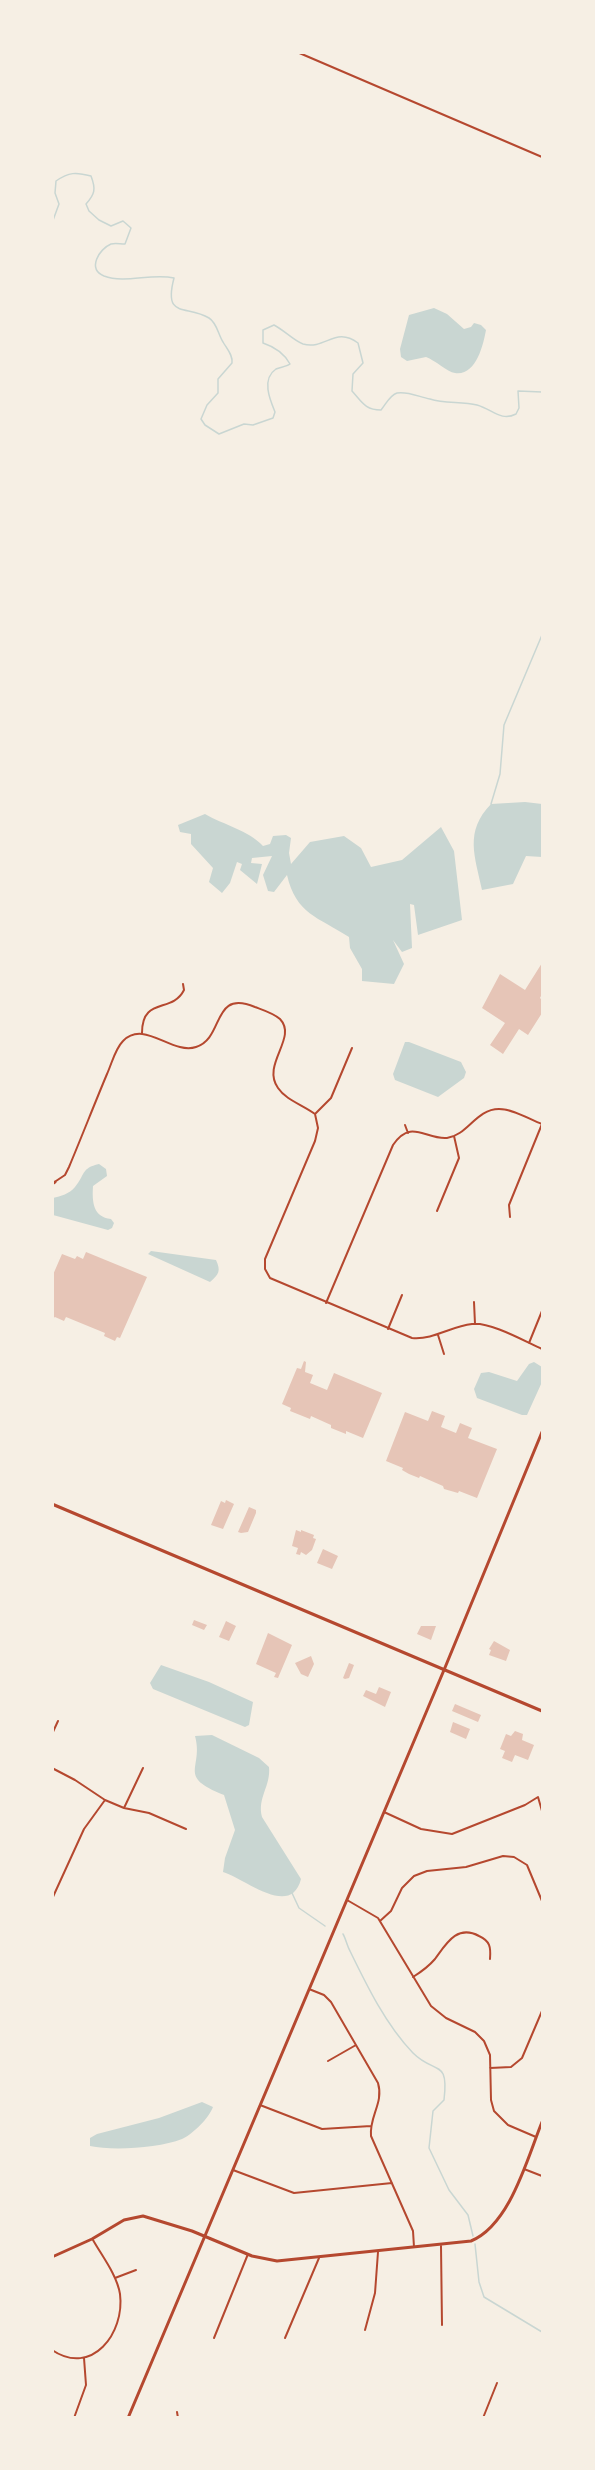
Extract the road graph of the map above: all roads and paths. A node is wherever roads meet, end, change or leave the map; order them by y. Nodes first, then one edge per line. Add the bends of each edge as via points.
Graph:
1 (297, 52) edge
2 (543, 157) edge
3 (183, 984) dead end
4 (142, 1033) junction
5 (352, 1048) dead end
6 (315, 1114) junction
7 (542, 1124) edge
8 (405, 1125) dead end
9 (408, 1133) junction
10 (454, 1136) junction
11 (53, 1183) edge
12 (437, 1211) dead end
13 (510, 1217) dead end
14 (265, 1269) junction
15 (261, 1270) dead end
16 (402, 1295) dead end
17 (474, 1302) dead end
18 (326, 1303) junction
19 (543, 1311) edge
20 (475, 1324) junction
21 (388, 1329) junction
22 (438, 1335) junction
23 (529, 1343) junction
24 (543, 1349) edge
25 (444, 1354) dead end
26 (543, 1432) edge
27 (52, 1504) edge
28 (444, 1670) junction
29 (543, 1711) edge
30 (58, 1721) dead end
31 (52, 1734) edge
32 (52, 1768) edge
33 (143, 1768) dead end
34 (105, 1800) junction
35 (124, 1808) junction
36 (543, 1811) edge
37 (384, 1812) junction
38 (186, 1829) dead end
39 (52, 1899) edge
40 (347, 1900) junction
41 (543, 1901) edge
42 (380, 1922) junction
43 (490, 1959) dead end
44 (413, 1977) junction
45 (309, 1989) junction
46 (543, 2011) edge
47 (356, 2045) junction
48 (328, 2061) dead end
49 (490, 2068) junction
50 (260, 2105) junction
51 (543, 2122) edge
52 (371, 2126) junction
53 (536, 2137) junction
54 (524, 2169) junction
55 (233, 2170) junction
56 (543, 2176) edge
57 (392, 2183) junction
58 (205, 2236) junction
59 (92, 2240) junction
60 (441, 2246) junction
61 (414, 2248) junction
62 (378, 2252) junction
63 (248, 2254) junction
64 (319, 2257) junction
65 (52, 2258) edge
66 (136, 2270) dead end
67 (115, 2278) junction
68 (442, 2325) dead end
69 (365, 2330) dead end
70 (214, 2338) dead end
71 (285, 2338) dead end
72 (52, 2350) edge
73 (84, 2358) junction
74 (497, 2384) dead end
75 (177, 2412) dead end
76 (74, 2418) edge
77 (128, 2418) edge
78 (178, 2418) edge
79 (483, 2418) edge

1 - 2 street
3 - 4 street via 178,999 149,1011
4 - 6 street via 181,1048 193,1048 206,1041 233,1003 268,1012 280,1019 285,1030 272,1072 275,1083 284,1094
4 - 11 street via 129,1036 119,1046 69,1167
5 - 6 street via 331,1098
6 - 14 street via 315,1141 265,1259
7 - 10 street via 512,1111 496,1109 484,1113
7 - 13 street via 509,1205
8 - 9 street
9 - 10 street
9 - 18 street via 393,1145
10 - 12 street via 459,1158
14 - 15 street
14 - 18 street via 273,1280
16 - 21 street
17 - 20 street
18 - 21 street
19 - 23 street
20 - 22 street
20 - 23 street
21 - 22 street via 412,1338
22 - 25 street
23 - 24 street
26 - 28 main road
27 - 28 main road
28 - 29 main road
28 - 37 main road
30 - 31 street
32 - 34 street
33 - 35 street
34 - 35 street
34 - 39 street via 84,1829
35 - 38 street via 149,1813
36 - 37 street via 538,1797 452,1834 421,1829
37 - 40 main road
40 - 42 street
40 - 45 main road
41 - 42 street via 527,1865 517,1858 503,1856 414,1876
42 - 44 street
43 - 44 street via 486,1940 462,1933 449,1940 433,1961
44 - 49 street via 436,2011 480,2037 489,2051
45 - 47 street via 327,1997
45 - 50 main road
46 - 49 street via 522,2058 508,2068
47 - 48 street
47 - 52 street via 380,2093
49 - 53 street via 490,2100 496,2114 507,2125
50 - 52 street via 322,2129
50 - 55 main road
51 - 53 main road
52 - 57 street via 372,2139
53 - 54 main road
54 - 56 street
54 - 60 main road via 495,2224 471,2241
55 - 57 street via 294,2193
55 - 58 main road
57 - 61 street via 413,2231
58 - 59 main road via 143,2216 124,2220
58 - 63 main road
58 - 77 main road
59 - 65 main road
59 - 67 street
60 - 61 main road
60 - 68 street
61 - 62 main road
62 - 64 main road
62 - 69 street via 375,2292
63 - 64 main road via 277,2261
63 - 70 street
64 - 71 street
66 - 67 street
67 - 73 street via 120,2294 115,2329 102,2348
72 - 73 street via 63,2356
73 - 76 street via 86,2385
74 - 79 street
75 - 78 street

